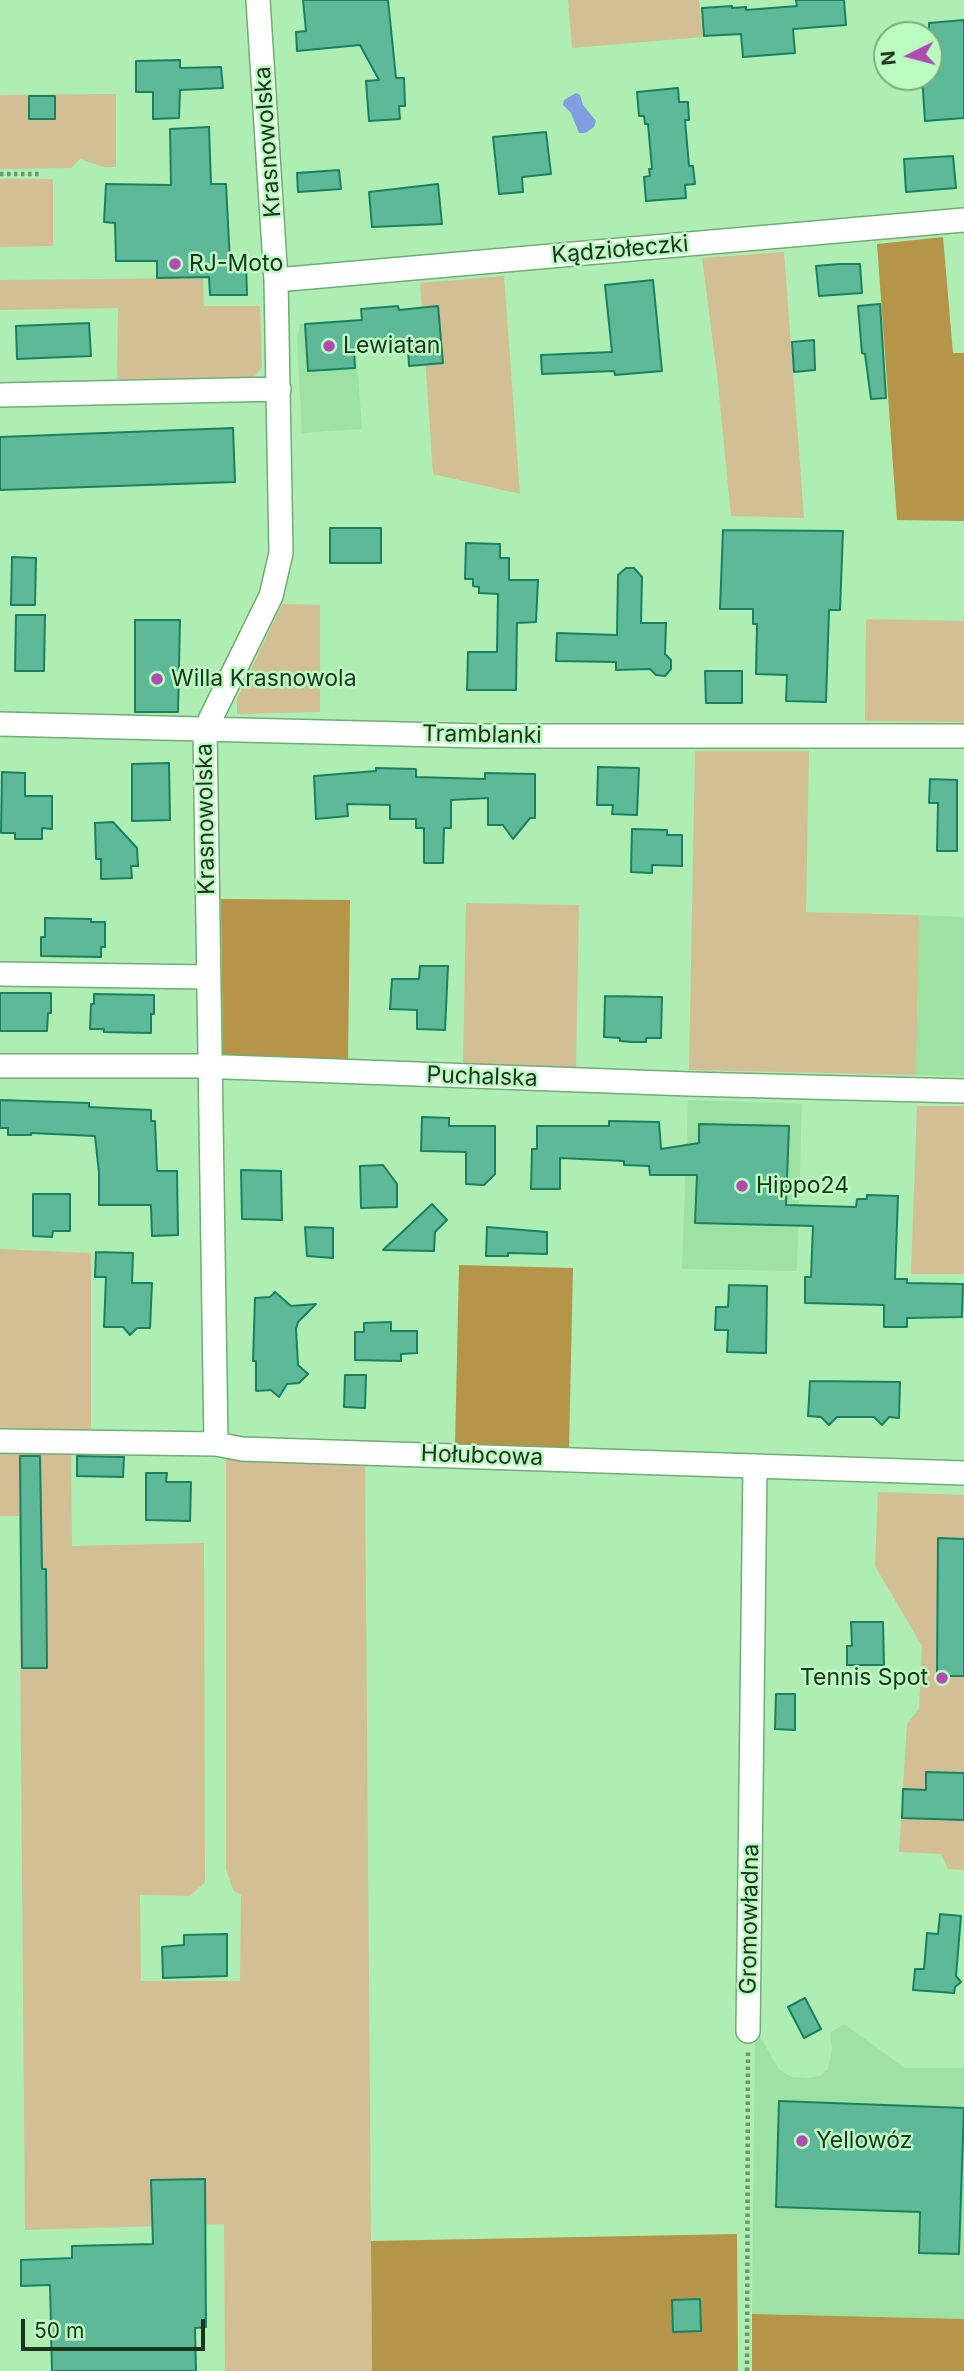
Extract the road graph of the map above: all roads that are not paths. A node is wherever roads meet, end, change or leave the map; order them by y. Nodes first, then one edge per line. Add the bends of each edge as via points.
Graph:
1 (258, 0) edge
2 (964, 220) edge
3 (276, 280) junction
4 (279, 389) junction
5 (0, 395) edge
6 (0, 724) edge
7 (205, 730) junction
8 (964, 736) edge
9 (0, 974) edge
10 (208, 976) junction
11 (0, 1066) edge
12 (210, 1067) junction
13 (964, 1091) edge
14 (0, 1441) edge
15 (216, 1444) junction
16 (755, 1466) junction
17 (964, 1473) edge
18 (748, 2031) road end

1 - 3 street, Krasnowolska
2 - 3 street, Kądziołeczki
3 - 4 street, Krasnowolska
4 - 5 street
4 - 7 street, Krasnowolska via 281,553 277,575
6 - 7 street, Tramblanki
7 - 8 street, Tramblanki via 482,736
7 - 10 street, Krasnowolska
9 - 10 street
10 - 12 street, Krasnowolska
11 - 12 street, Puchalska
12 - 13 street, Puchalska
12 - 15 street, Krasnowolska
14 - 15 street, Hołubcowa
15 - 16 street, Hołubcowa via 242,1449
16 - 17 street, Hołubcowa
16 - 18 street, Gromowładna

